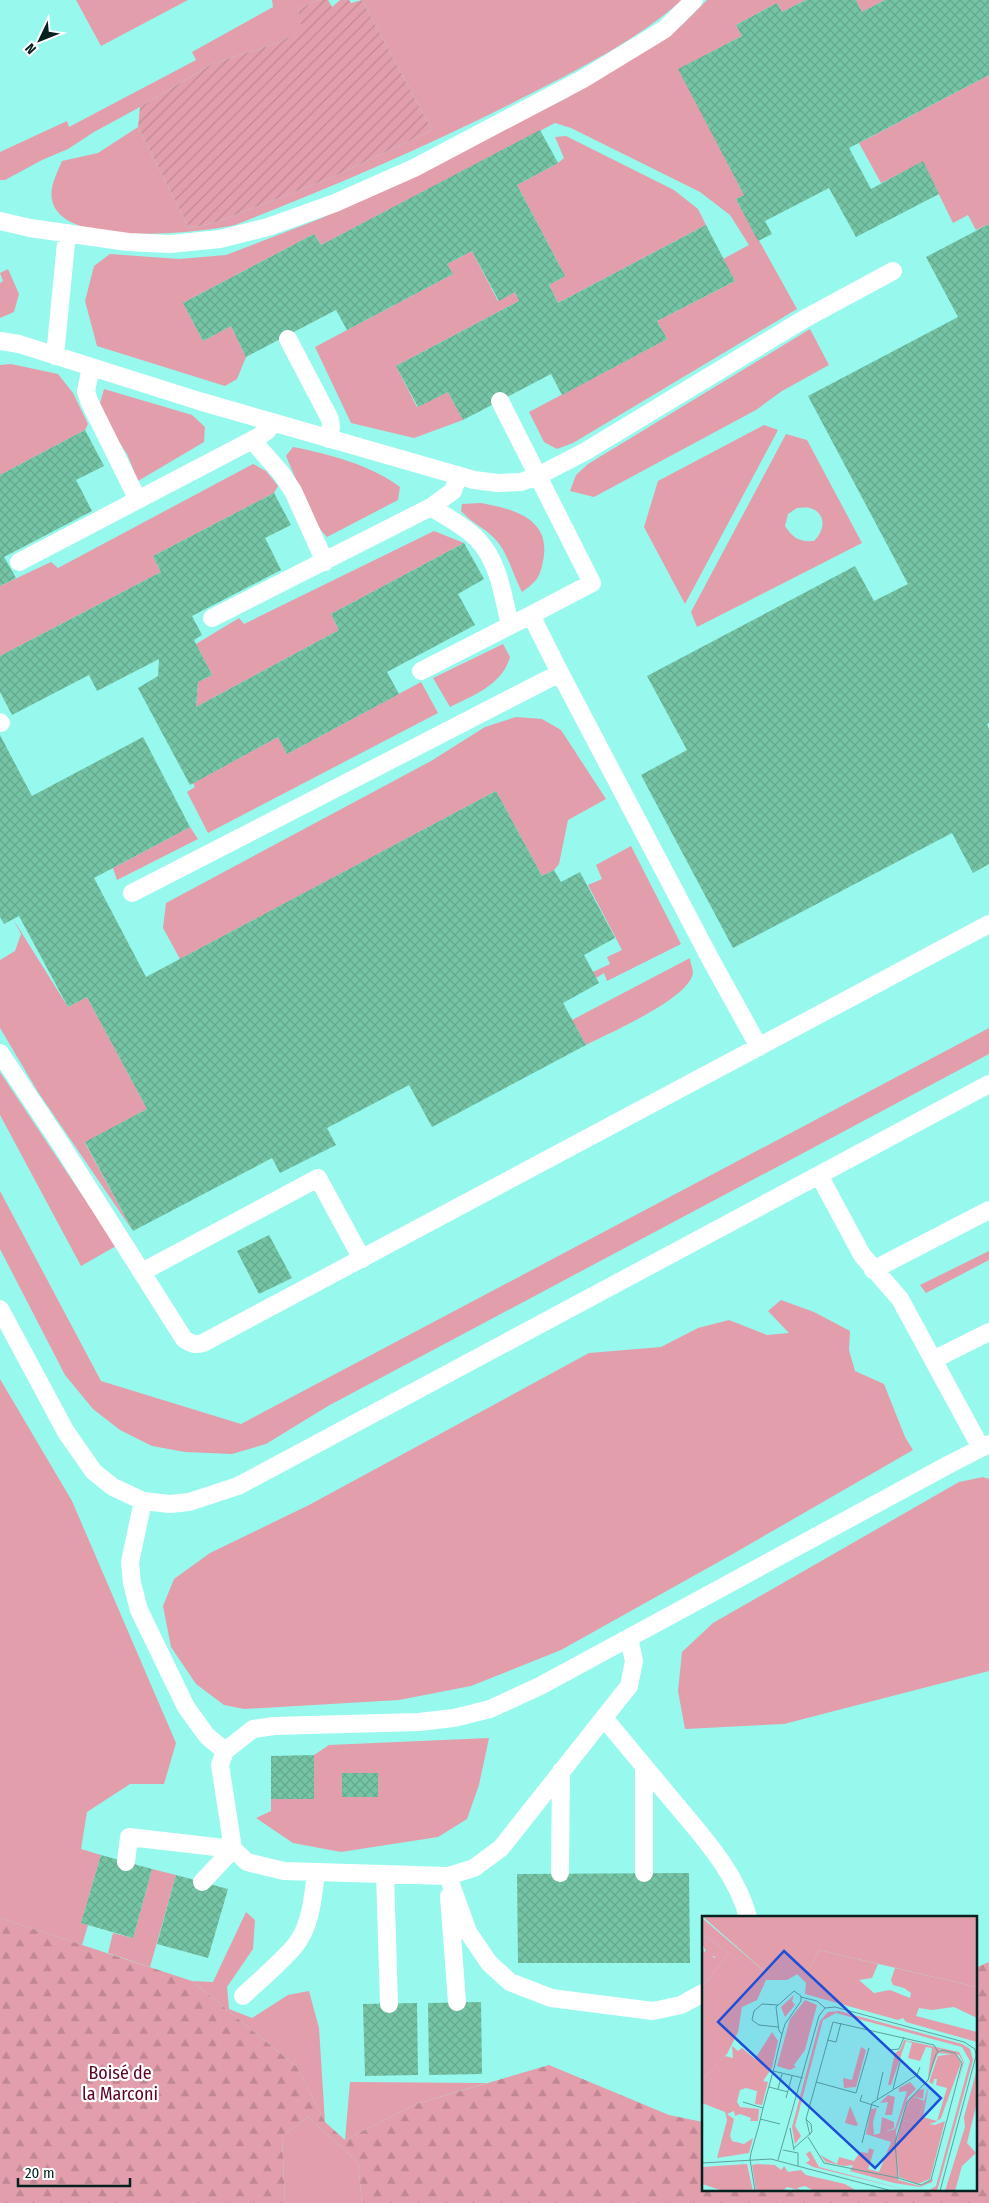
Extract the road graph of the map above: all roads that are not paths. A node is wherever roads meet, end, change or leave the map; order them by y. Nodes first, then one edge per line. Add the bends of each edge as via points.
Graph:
1 (694, 0) edge
2 (0, 220) edge
3 (67, 233) junction
4 (894, 271) dead end
5 (288, 339) dead end
6 (0, 341) edge
7 (55, 356) junction
8 (91, 367) junction
9 (500, 401) dead end
10 (272, 422) junction
11 (329, 439) junction
12 (252, 440) junction
13 (458, 476) junction
14 (538, 476) junction
15 (138, 500) junction
16 (431, 507) junction
17 (19, 562) dead end
18 (325, 562) junction
19 (531, 615) junction
20 (212, 618) dead end
21 (510, 625) junction
22 (421, 671) dead end
23 (560, 673) junction
24 (132, 893) dead end
25 (989, 924) edge
26 (759, 1047) junction
27 (0, 1053) edge
28 (989, 1084) edge
29 (819, 1175) junction
30 (989, 1210) edge
31 (362, 1259) junction
32 (873, 1270) junction
33 (142, 1272) junction
34 (0, 1309) edge
35 (989, 1332) edge
36 (933, 1360) junction
37 (985, 1446) edge
38 (144, 1501) junction
39 (629, 1638) junction
40 (604, 1718) junction
41 (225, 1751) junction
42 (644, 1766) junction
43 (561, 1771) junction
44 (232, 1850) junction
45 (126, 1862) dead end
46 (316, 1872) junction
47 (644, 1873) dead end
48 (385, 1874) junction
49 (560, 1874) dead end
50 (448, 1876) junction
51 (202, 1882) dead end
52 (748, 1916) edge
53 (702, 1994) edge
54 (243, 1996) dead end
55 (456, 2002) dead end
56 (389, 2004) dead end

1 - 3 lane via 665,29 583,79 414,168 335,203 220,239 170,244 136,243
2 - 3 lane
3 - 7 lane
4 - 14 lane via 806,318 586,451
5 - 11 lane via 330,419
6 - 7 lane
7 - 8 lane
8 - 10 lane
8 - 15 lane via 86,391 89,401
9 - 14 lane
10 - 11 lane
10 - 12 lane via 267,431
11 - 13 lane
12 - 15 lane
12 - 18 lane via 293,491
13 - 14 lane via 498,483 521,482
13 - 16 lane via 453,491
14 - 19 lane via 592,583
15 - 17 lane
16 - 18 lane
16 - 21 lane via 477,539 489,554
18 - 20 lane
19 - 21 lane
19 - 23 lane
21 - 22 lane
23 - 24 lane
23 - 26 lane
25 - 26 lane
26 - 31 lane
27 - 33 lane
28 - 29 lane
29 - 32 lane
29 - 38 lane via 238,1486 189,1502
30 - 32 lane
31 - 33 lane via 197,1344 190,1344 184,1339
31 - 33 lane via 318,1178
32 - 36 lane via 900,1299
34 - 38 lane via 66,1432 94,1472 113,1487
35 - 36 lane
36 - 37 lane
37 - 39 lane
38 - 41 lane via 130,1562 139,1610 186,1707 207,1736
39 - 40 lane via 634,1661 630,1686
39 - 41 lane via 490,1709 419,1722 253,1729
40 - 42 lane
40 - 43 lane
41 - 44 lane via 220,1765
42 - 47 lane
42 - 52 lane via 732,1877
43 - 49 lane
43 - 50 lane via 501,1848 474,1868
44 - 45 lane via 129,1837
44 - 46 lane via 247,1862 284,1870
44 - 51 lane
46 - 48 lane
46 - 54 lane via 306,1925 295,1946
48 - 50 lane
48 - 56 lane
50 - 53 lane via 468,1932 489,1963 510,1982 551,1998 652,2011 681,2006
50 - 55 lane

